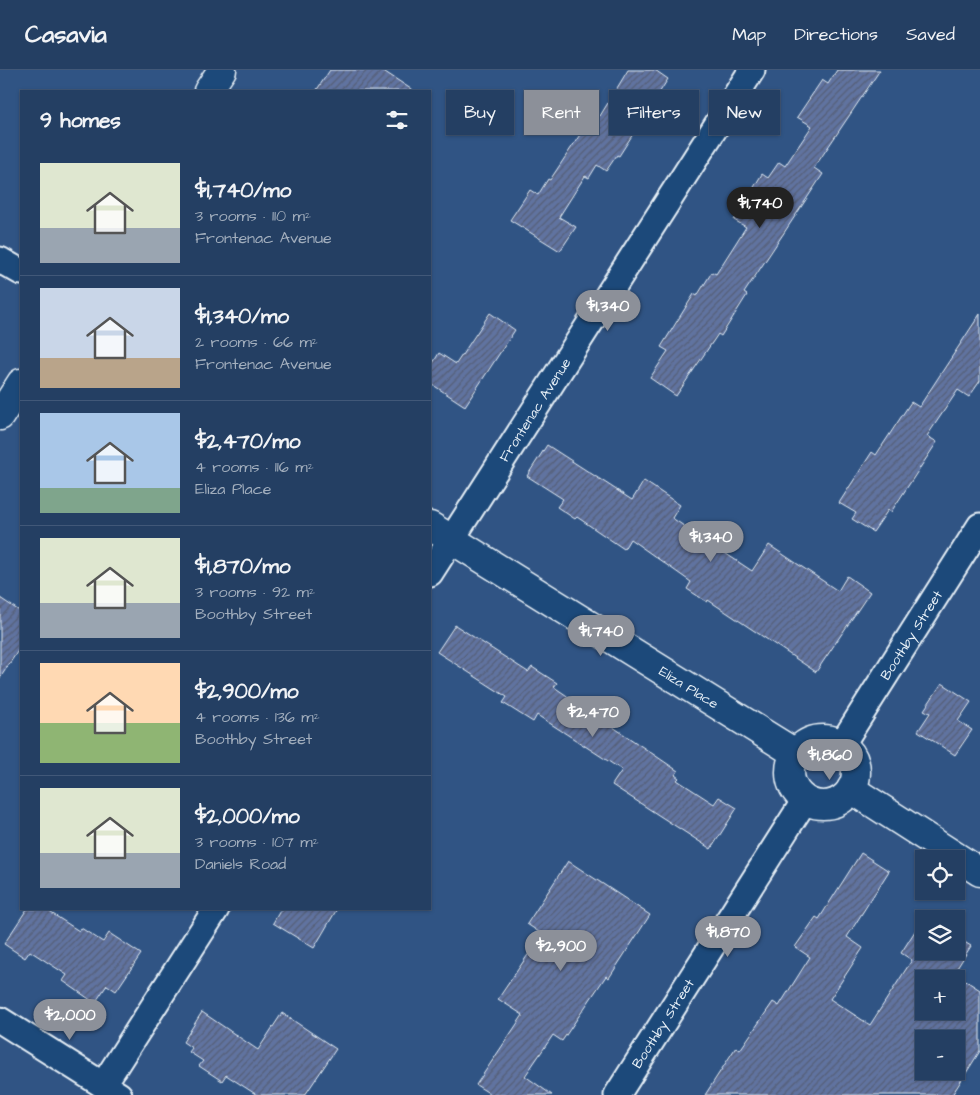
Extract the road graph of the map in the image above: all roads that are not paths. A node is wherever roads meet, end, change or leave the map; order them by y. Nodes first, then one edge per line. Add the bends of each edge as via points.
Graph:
1 (222, 70) edge
2 (752, 70) edge
3 (209, 90) edge
4 (0, 260) edge
5 (20, 271) edge
6 (20, 385) edge
7 (0, 416) edge
8 (980, 526) edge
9 (441, 532) edge
10 (431, 570) edge
11 (842, 744) junction
12 (795, 753) junction
13 (851, 789) junction
14 (805, 800) junction
15 (980, 872) edge
16 (215, 910) edge
17 (0, 1020) edge
18 (111, 1090) edge
19 (617, 1095) edge

1 - 3 street
2 - 9 street, Frontenac Avenue
4 - 5 street
6 - 7 street
8 - 11 street, Boothby Street
9 - 10 street, Frontenac Avenue
9 - 12 street, Eliza Place
11 - 12 street via 817,739 802,745
11 - 13 street via 854,760 855,780
12 - 14 street via 790,778 797,793
13 - 14 street via 844,797 825,805
13 - 15 street
14 - 19 street, Boothby Street
16 - 18 street
17 - 18 street

